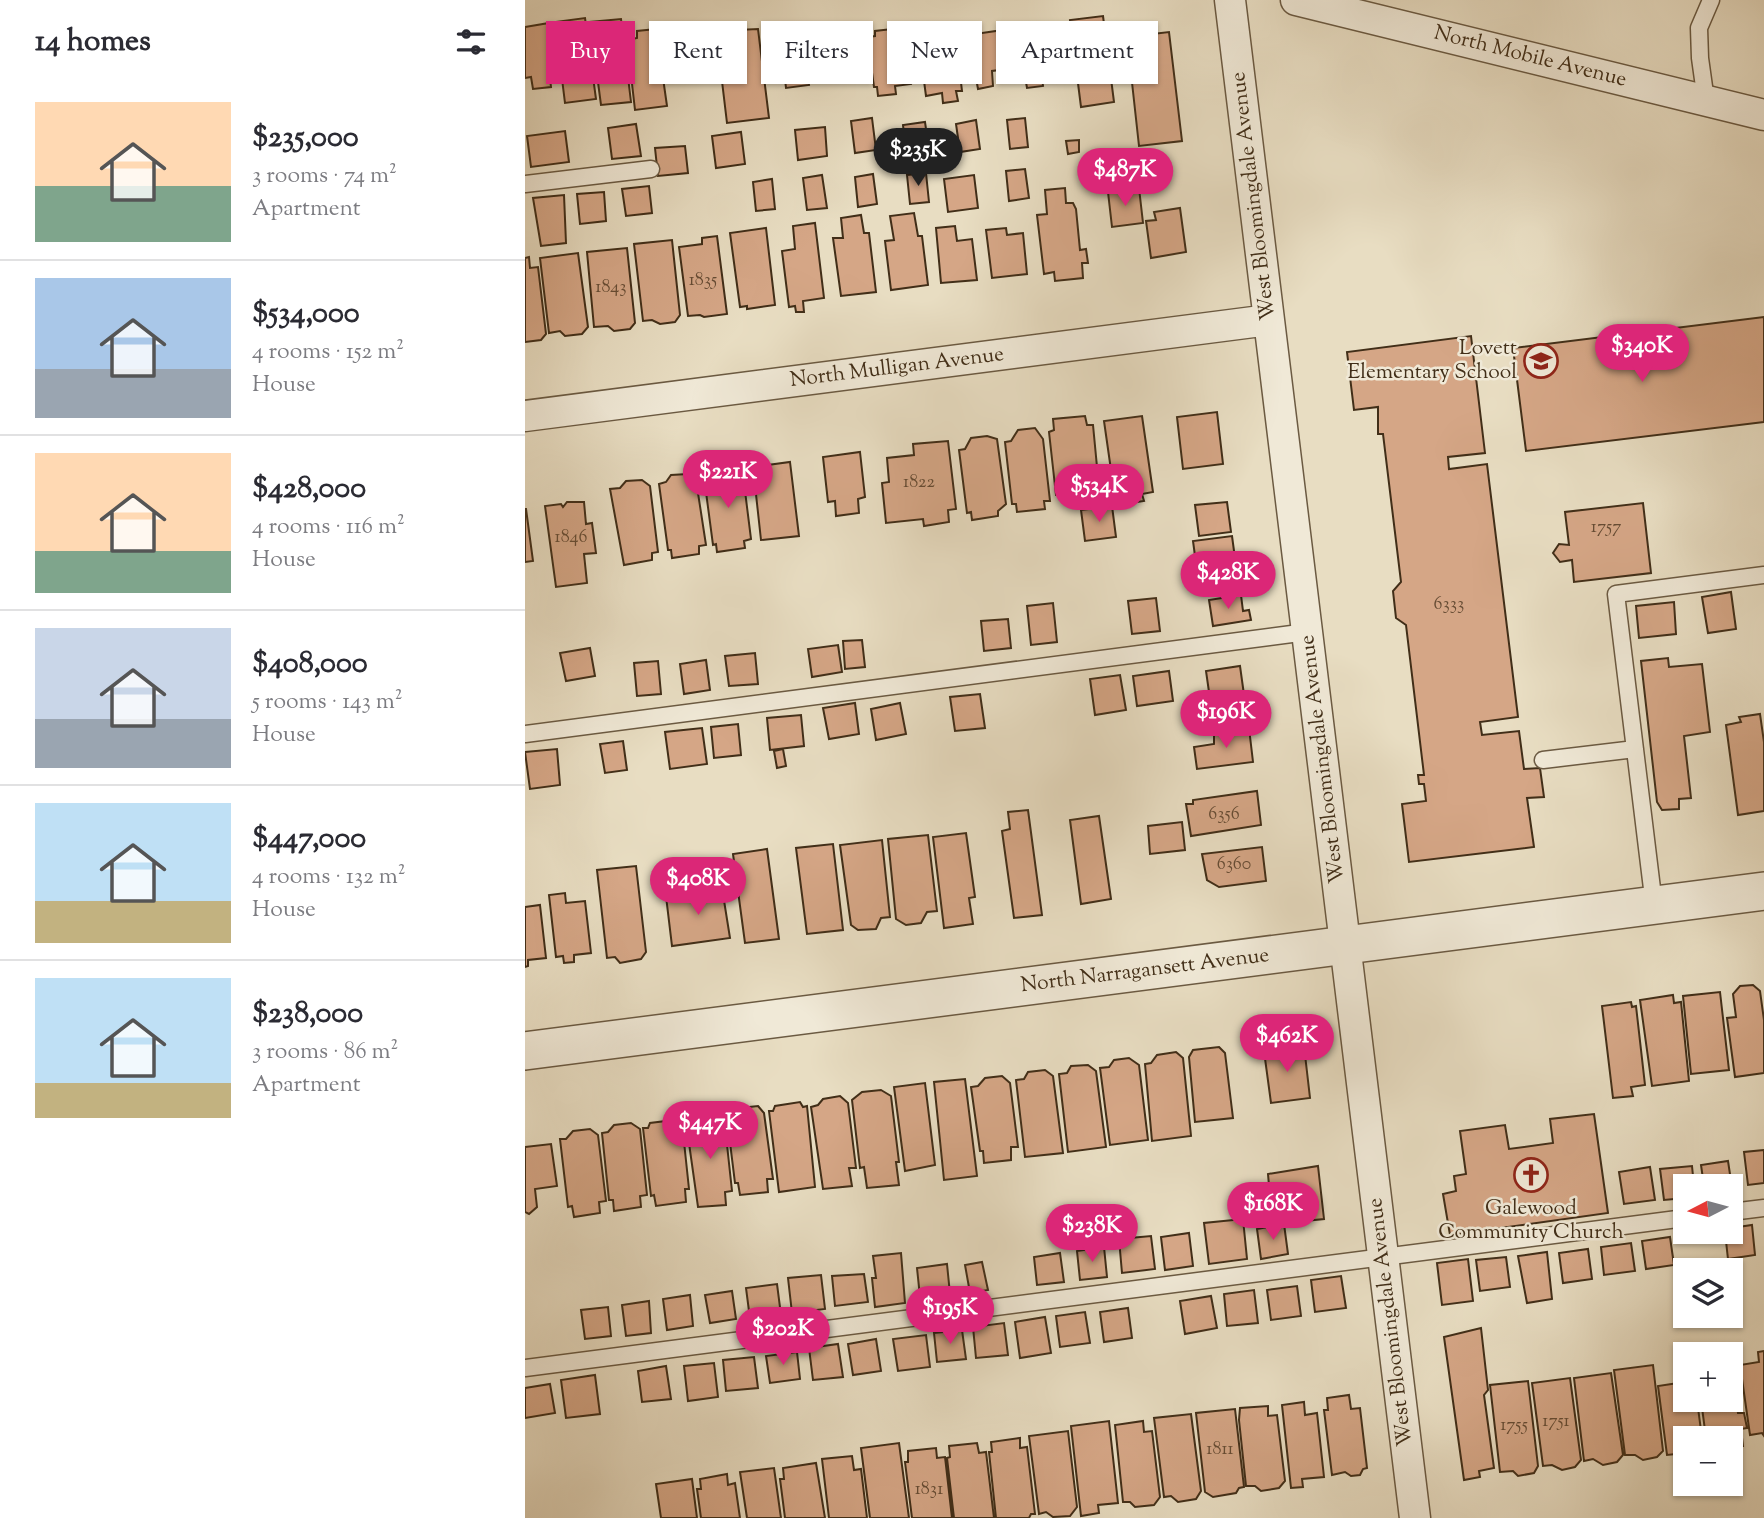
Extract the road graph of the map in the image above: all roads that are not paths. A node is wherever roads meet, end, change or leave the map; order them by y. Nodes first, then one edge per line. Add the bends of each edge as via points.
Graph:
1 (1230, 0) edge
2 (1296, 0) edge
3 (1711, 0) edge
4 (1706, 101) junction
5 (1764, 115) edge
6 (651, 169) dead end
7 (525, 184) edge
8 (1269, 320) junction
9 (525, 416) edge
10 (1764, 575) edge
11 (1307, 632) junction
12 (525, 734) edge
13 (1635, 749) junction
14 (1543, 760) dead end
15 (1764, 891) edge
16 (1654, 905) junction
17 (1345, 945) junction
18 (525, 1051) edge
19 (1764, 1208) edge
20 (1743, 1211) edge
21 (1673, 1220) edge
22 (1383, 1257) junction
23 (525, 1368) edge
24 (1415, 1518) edge

1 - 8 street, West Bloomingdale Avenue
2 - 4 street, North Mobile Avenue
3 - 4 lane via 1699,28
4 - 5 street, North Mobile Avenue
6 - 7 lane
8 - 9 street, North Mulligan Avenue
8 - 11 street, West Bloomingdale Avenue
10 - 13 lane via 1616,594
11 - 12 lane
11 - 17 street, West Bloomingdale Avenue
13 - 14 lane
13 - 16 lane
15 - 16 street, North Narragansett Avenue
16 - 17 street, North Narragansett Avenue
17 - 18 street, North Narragansett Avenue
17 - 22 street, West Bloomingdale Avenue
19 - 20 lane
21 - 22 lane
22 - 23 lane
22 - 24 street, West Bloomingdale Avenue

